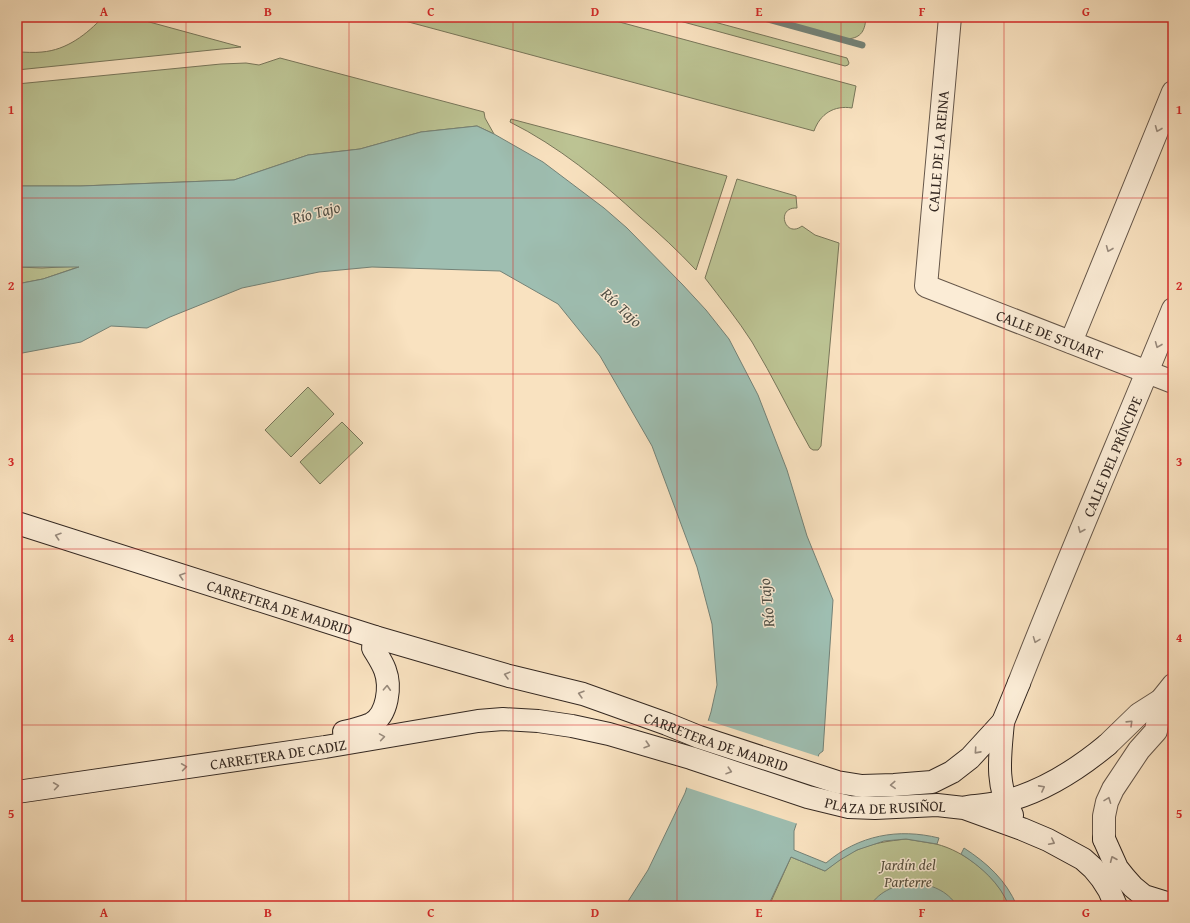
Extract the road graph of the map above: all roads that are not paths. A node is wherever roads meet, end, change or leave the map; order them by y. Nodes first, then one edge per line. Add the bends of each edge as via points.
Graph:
1 (950, 17) edge
2 (1173, 92) edge
3 (926, 286) joint
4 (1173, 309) edge
5 (1071, 342) junction
6 (1147, 372) junction
7 (1173, 382) edge
8 (17, 523) edge
9 (1050, 604) joint
10 (375, 637) junction
11 (1168, 691) edge
12 (1003, 722) junction
13 (609, 734) joint
14 (325, 746) junction
15 (815, 774) joint
16 (17, 792) edge
17 (808, 797) joint
18 (1005, 802) junction
19 (964, 808) junction
20 (1022, 829) junction
21 (1116, 891) edge
22 (1136, 901) edge
23 (1173, 905) edge

1 - 3 main road, CALLE DE LA REINA
2 -> 5 main road
3 - 5 main road, CALLE DE STUART
4 -> 6 main road, CALLE DEL PRÍNCIPE
5 - 6 main road, CALLE DE STUART
6 - 7 main road, CALLE DE STUART
6 -> 9 main road, CALLE DEL PRÍNCIPE
10 -> 8 main road, CARRETERA DE MADRID
9 -> 12 main road, PLAZA DE RUSIÑOL
14 -> 10 main road via 332,735 359,729 371,724 380,715 386,700 388,681 381,660 373,648
15 -> 10 main road, CARRETERA DE MADRID via 583,694 509,676
18 -> 11 main road, PLAZA DE RUSIÑOL via 1034,792 1087,761
21 -> 11 main road, PLAZA DE RUSIÑOL via 1117,868 1104,839 1107,802 1139,750 1156,731
12 -> 15 main road, PLAZA DE RUSIÑOL via 970,758 952,772 932,782 862,786 837,782
12 - 18 main road, PLAZA DE RUSIÑOL via 999,762
14 -> 13 main road, CARRETERA DE CADIZ via 503,719 538,721
13 -> 17 main road, CARRETERA DE MADRID via 692,758
16 -> 14 main road, CARRETERA DE CADIZ
17 - 19 main road, PLAZA DE RUSIÑOL via 863,808 937,805
18 - 19 main road, PLAZA DE RUSIÑOL
18 - 20 main road, PLAZA DE RUSIÑOL
19 - 20 main road, PLAZA DE RUSIÑOL
20 -> 21 main road, PLAZA DE RUSIÑOL via 1084,859
21 - 22 main road
22 - 23 main road

